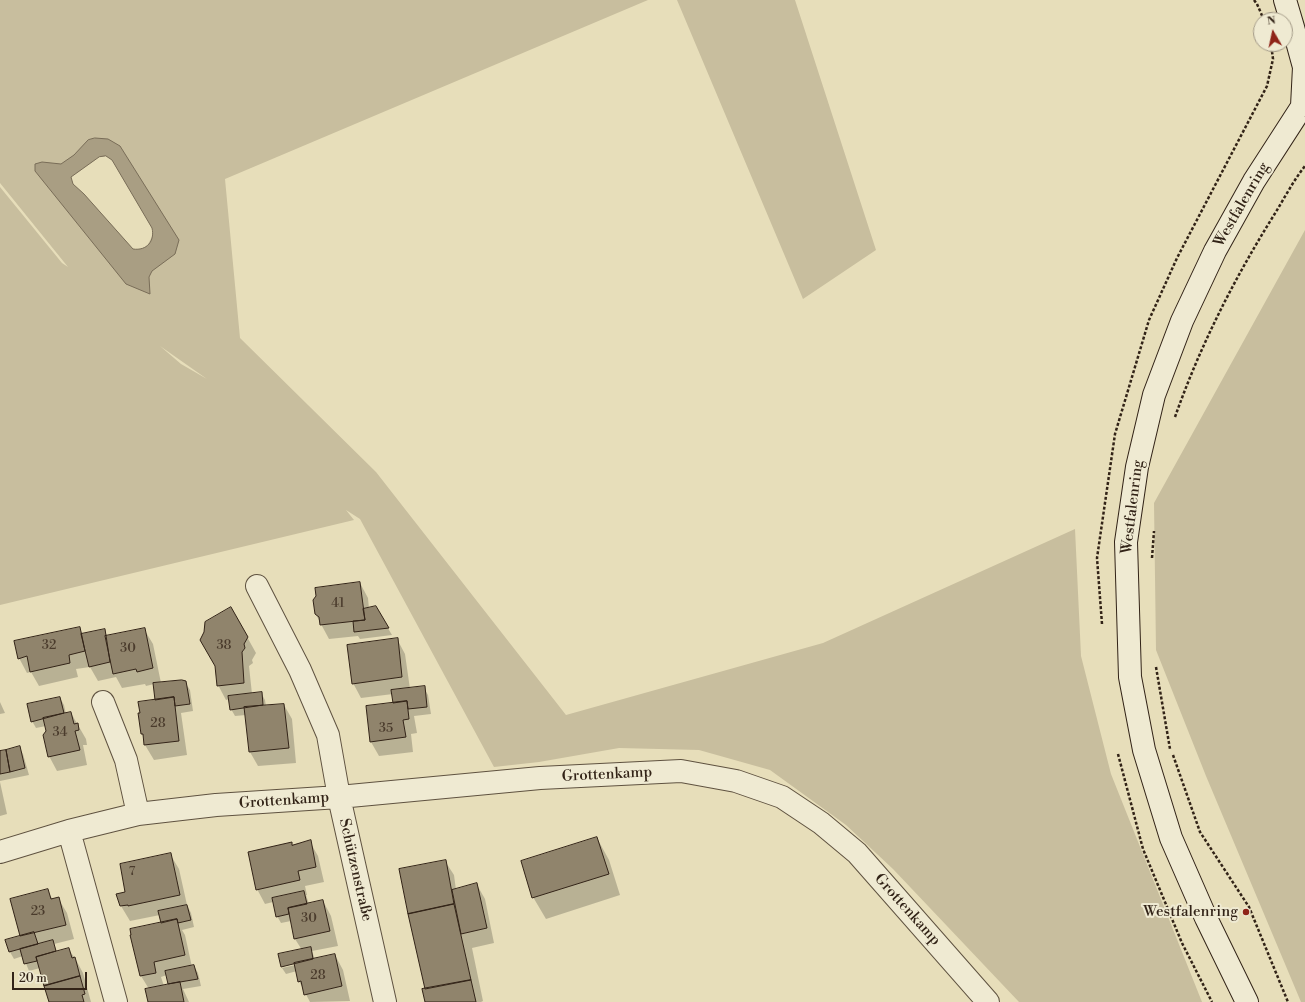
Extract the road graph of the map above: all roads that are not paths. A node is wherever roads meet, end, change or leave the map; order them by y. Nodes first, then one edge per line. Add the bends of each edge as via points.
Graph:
1 (1285, 0) edge
2 (1303, 104) edge
3 (257, 586) dead end
4 (103, 702) dead end
5 (339, 797) junction
6 (138, 814) junction
7 (69, 831) junction
8 (0, 852) edge
9 (116, 1002) edge
10 (385, 1002) edge
11 (988, 1002) edge
12 (1247, 1002) edge

1 - 2 street via 1304,67
2 - 12 street, Westfalenring via 1254,181 1215,251 1182,321 1154,395 1137,467 1126,542 1130,677 1144,750 1171,838
3 - 5 street, Schützenstraße via 300,670 328,735
4 - 6 street via 126,760
5 - 6 street, Grottenkamp via 216,805
5 - 10 street, Schützenstraße
5 - 11 street, Grottenkamp via 540,778 681,771 736,781 782,797 821,823 857,853
6 - 7 street, Grottenkamp
7 - 8 street, Grottenkamp
7 - 9 street

